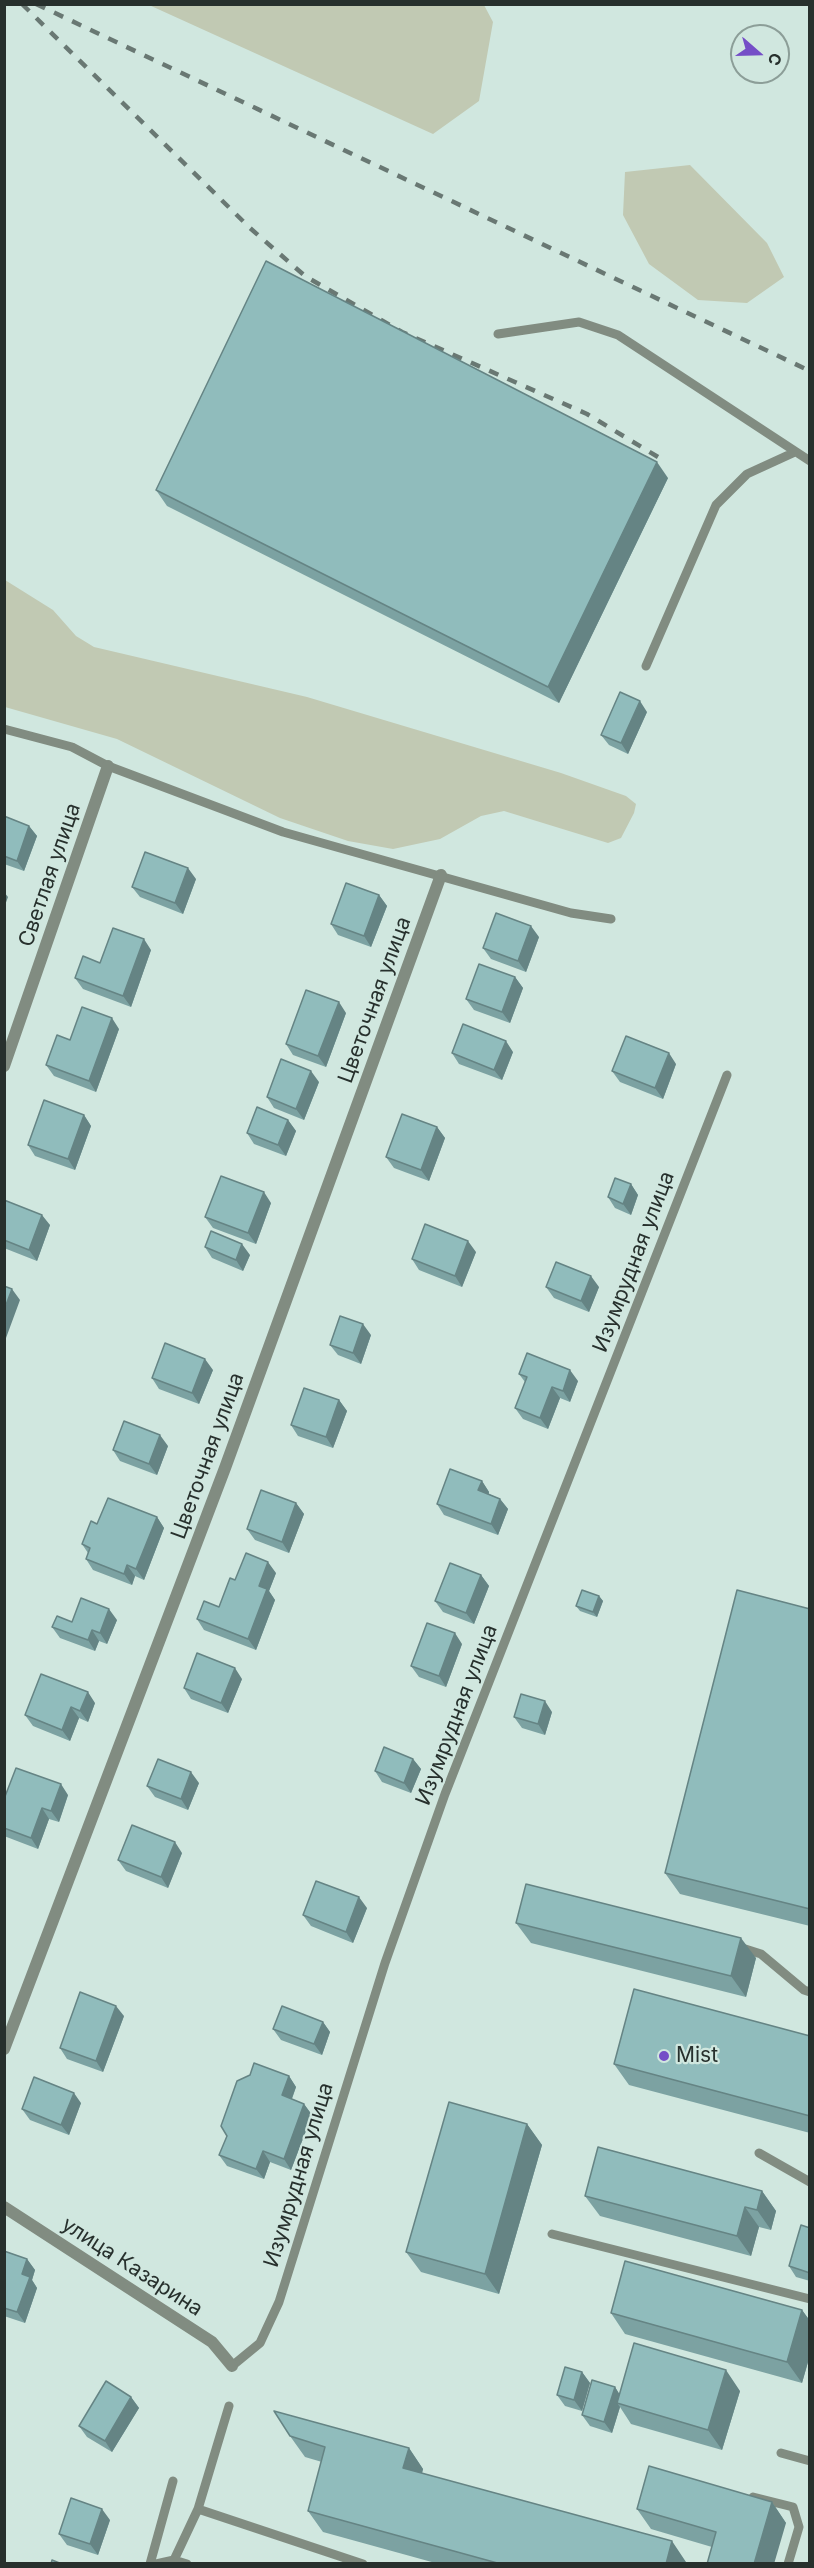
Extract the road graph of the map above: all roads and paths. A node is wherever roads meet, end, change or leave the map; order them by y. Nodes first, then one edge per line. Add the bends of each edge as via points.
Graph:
1 (498, 334) dead end
2 (795, 452) junction
3 (810, 461) edge
4 (646, 666) dead end
5 (4, 729) edge
6 (108, 766) junction
7 (441, 874) junction
8 (611, 918) dead end
9 (4, 1065) edge
10 (727, 1075) dead end
11 (728, 1944) edge
12 (810, 1992) edge
13 (4, 2049) edge
14 (759, 2154) dead end
15 (810, 2182) edge
16 (4, 2207) edge
17 (552, 2234) dead end
18 (810, 2299) edge
19 (232, 2366) joint
20 (229, 2406) dead end
21 (781, 2453) dead end
22 (810, 2461) edge
23 (173, 2481) dead end
24 (738, 2493) edge
25 (198, 2509) junction
26 (174, 2560) junction
27 (150, 2564) edge
28 (156, 2564) edge
29 (187, 2564) edge
30 (363, 2564) edge
31 (788, 2564) edge

1 - 2 lane via 579,322 618,335
2 - 3 lane
2 - 4 lane via 747,474 716,505
5 - 6 lane via 72,747
6 - 7 lane via 283,832
6 - 9 street, Светлая улица
7 - 8 lane via 571,913
7 - 13 street, Цветочная улица via 225,1468
10 - 19 lane, Изумрудная улица via 445,1794 385,1963 279,2302 260,2343
11 - 12 lane via 761,1954
14 - 15 lane
16 - 19 street, улица Казарина via 212,2342
17 - 18 lane
20 - 25 lane
21 - 22 lane
23 - 27 lane
24 - 31 lane via 793,2507 799,2528
25 - 26 lane
25 - 30 lane
26 - 28 lane
26 - 29 lane

